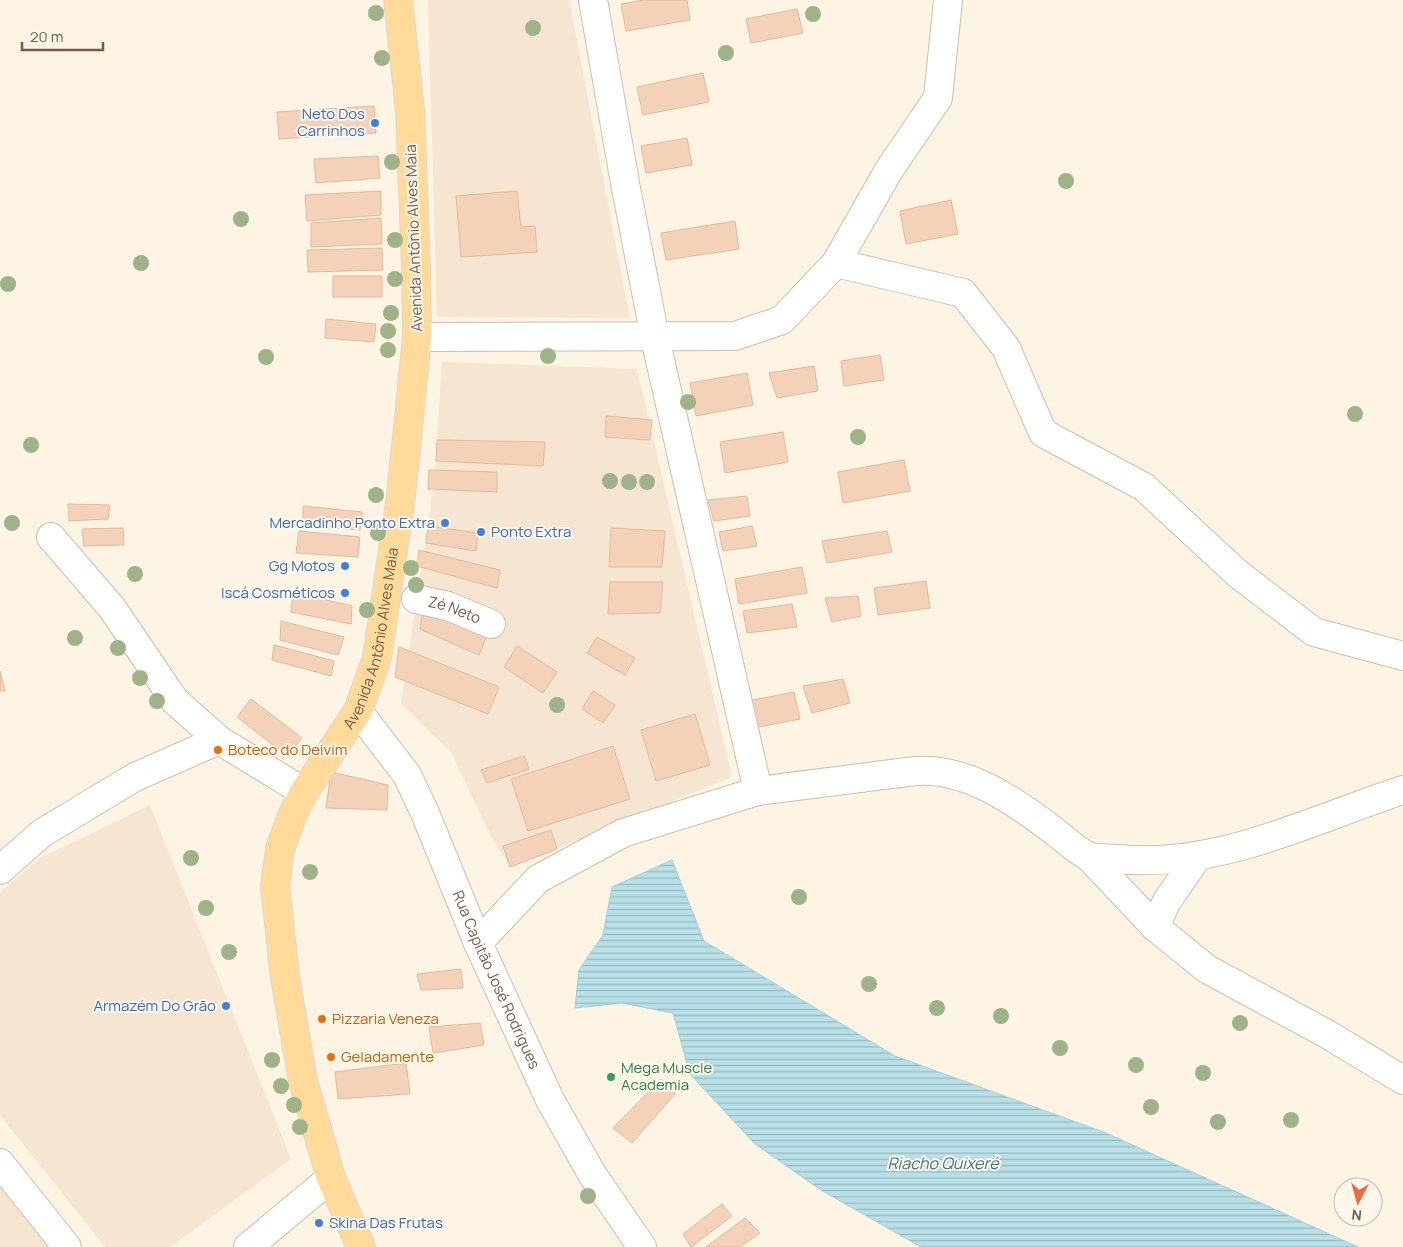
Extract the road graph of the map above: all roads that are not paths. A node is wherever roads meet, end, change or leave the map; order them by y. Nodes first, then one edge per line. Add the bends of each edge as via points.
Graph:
1 (398, 0) edge
2 (593, 0) edge
3 (948, 0) edge
4 (836, 263) junction
5 (417, 337) junction
6 (655, 338) junction
7 (51, 537) dead end
8 (416, 599) dead end
9 (491, 624) dead end
10 (1403, 656) edge
11 (358, 711) junction
12 (218, 740) junction
13 (1403, 790) edge
14 (758, 791) junction
15 (304, 792) junction
16 (1088, 856) junction
17 (1198, 856) junction
18 (0, 870) edge
19 (1155, 927) junction
20 (478, 943) junction
21 (1403, 1080) edge
22 (0, 1163) edge
23 (332, 1178) junction
24 (67, 1247) edge
25 (248, 1247) edge
26 (361, 1247) edge
27 (642, 1247) edge

1 - 5 main road, Avenida Antônio Alves Maia via 410,110
2 - 6 street
3 - 4 street via 938,98 889,170
4 - 6 street via 782,320 735,336
4 - 10 street via 963,293 1006,348 1043,433 1144,487 1238,574 1314,632
5 - 6 street
5 - 11 main road, Avenida Antônio Alves Maia via 401,496 378,649
6 - 14 street
7 - 12 street via 112,608 175,701
8 - 9 street, Zé Neto via 448,606
11 - 15 main road, Avenida Antônio Alves Maia
11 - 20 street, Rua Capitão José Rodrigues via 407,775
12 - 15 street
12 - 18 street via 135,777 42,833
13 - 17 street via 1268,837
14 - 16 street via 915,771 950,772 1008,800
14 - 20 street via 622,833 556,867 538,879
15 - 23 main road, Avenida Antônio Alves Maia via 280,849 275,886 285,977 302,1081
16 - 17 street via 1159,861
16 - 19 street
17 - 19 street via 1167,901
19 - 21 street via 1207,969 1327,1034
20 - 27 street, Rua Capitão José Rodrigues via 550,1100 592,1174
22 - 24 street
23 - 25 street
23 - 26 main road, Avenida Antônio Alves Maia

